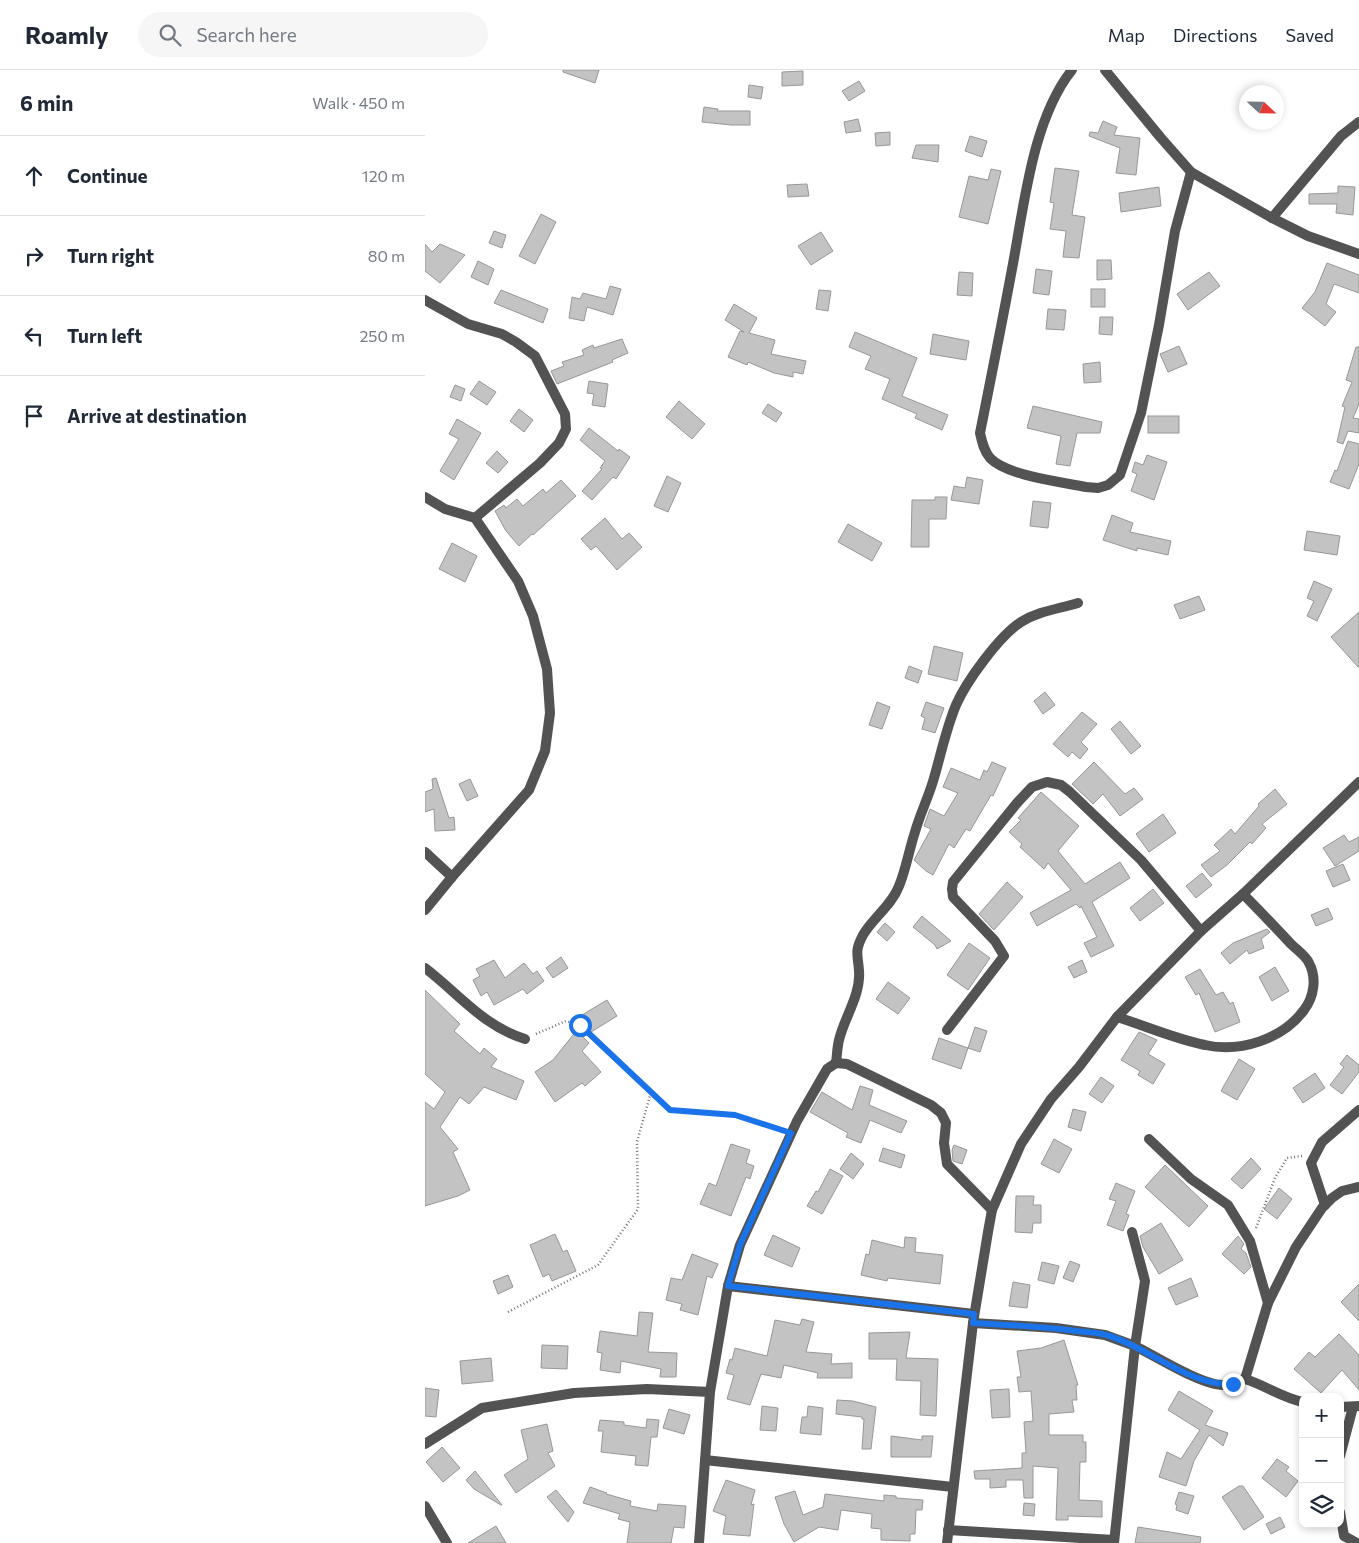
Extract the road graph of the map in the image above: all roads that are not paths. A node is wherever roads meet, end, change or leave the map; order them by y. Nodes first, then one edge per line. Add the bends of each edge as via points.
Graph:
1 (1072, 70) edge
2 (1105, 70) edge
3 (1359, 122) edge
4 (1191, 172) junction
5 (1272, 218) junction
6 (1359, 254) edge
7 (425, 300) edge
8 (425, 496) edge
9 (475, 518) junction
10 (1078, 603) dead end
11 (1359, 782) edge
12 (425, 852) edge
13 (452, 876) junction
14 (1243, 894) junction
15 (425, 910) edge
16 (1201, 931) junction
17 (425, 968) edge
18 (1117, 1017) junction
19 (947, 1030) dead end
20 (525, 1039) road end
21 (836, 1063) junction
22 (1359, 1110) edge
23 (1149, 1138) dead end
24 (1358, 1187) edge
25 (1325, 1205) junction
26 (993, 1210) junction
27 (1132, 1232) dead end
28 (728, 1286) junction
29 (1268, 1303) junction
30 (973, 1318) junction
31 (1135, 1346) junction
32 (1245, 1379) junction
33 (710, 1392) junction
34 (1299, 1401) edge
35 (1356, 1406) edge
36 (425, 1444) edge
37 (1344, 1444) edge
38 (705, 1460) junction
39 (953, 1487) junction
40 (425, 1506) edge
41 (1343, 1528) edge
42 (948, 1530) junction
43 (1114, 1542) edge
44 (447, 1543) edge
45 (699, 1543) edge
46 (947, 1543) edge
47 (1357, 1543) edge

1 - 4 street via 1048,111 1032,164 980,433 989,457 997,464 1010,471 1086,488 1108,485 1120,475 1141,413 1175,231
2 - 4 street
3 - 5 street via 1341,136
4 - 5 street
5 - 6 street via 1308,236
7 - 9 street via 468,324 502,334 535,356 565,414 566,429 559,443
8 - 9 street via 445,509
9 - 13 street via 518,580 533,616 547,669 549,713 545,752 529,790
10 - 21 street via 1044,611 1020,622 988,655 956,705 899,888 864,933 857,948 857,988 839,1039
11 - 14 street
12 - 13 street
13 - 15 street
14 - 16 street
14 - 18 street via 1309,962 1314,979 1312,993 1307,1008 1300,1016 1281,1032 1253,1044 1229,1047 1206,1045
16 - 18 street
16 - 19 street via 1141,860 1070,792 1047,782 1032,787 953,882 953,897 1005,956
17 - 20 street via 492,1025
18 - 26 street via 1051,1099 1021,1144
21 - 26 street via 847,1064 941,1113 945,1123 947,1164
21 - 28 street via 827,1069 791,1133 740,1245
22 - 25 street via 1322,1142 1311,1163
23 - 29 street via 1191,1179 1228,1205 1250,1241
24 - 25 street via 1342,1191
25 - 29 street via 1296,1247
26 - 30 street
27 - 31 street via 1145,1281
28 - 30 street
28 - 33 street
29 - 32 street
30 - 31 street via 1105,1334
30 - 39 street
31 - 32 street via 1176,1368 1221,1385
31 - 43 street
32 - 34 street
33 - 36 street via 647,1389 574,1393 482,1408
33 - 38 street
35 - 37 street
38 - 39 street
38 - 45 street
39 - 42 street
40 - 44 street
41 - 47 street via 1344,1536
42 - 43 street
42 - 46 street

